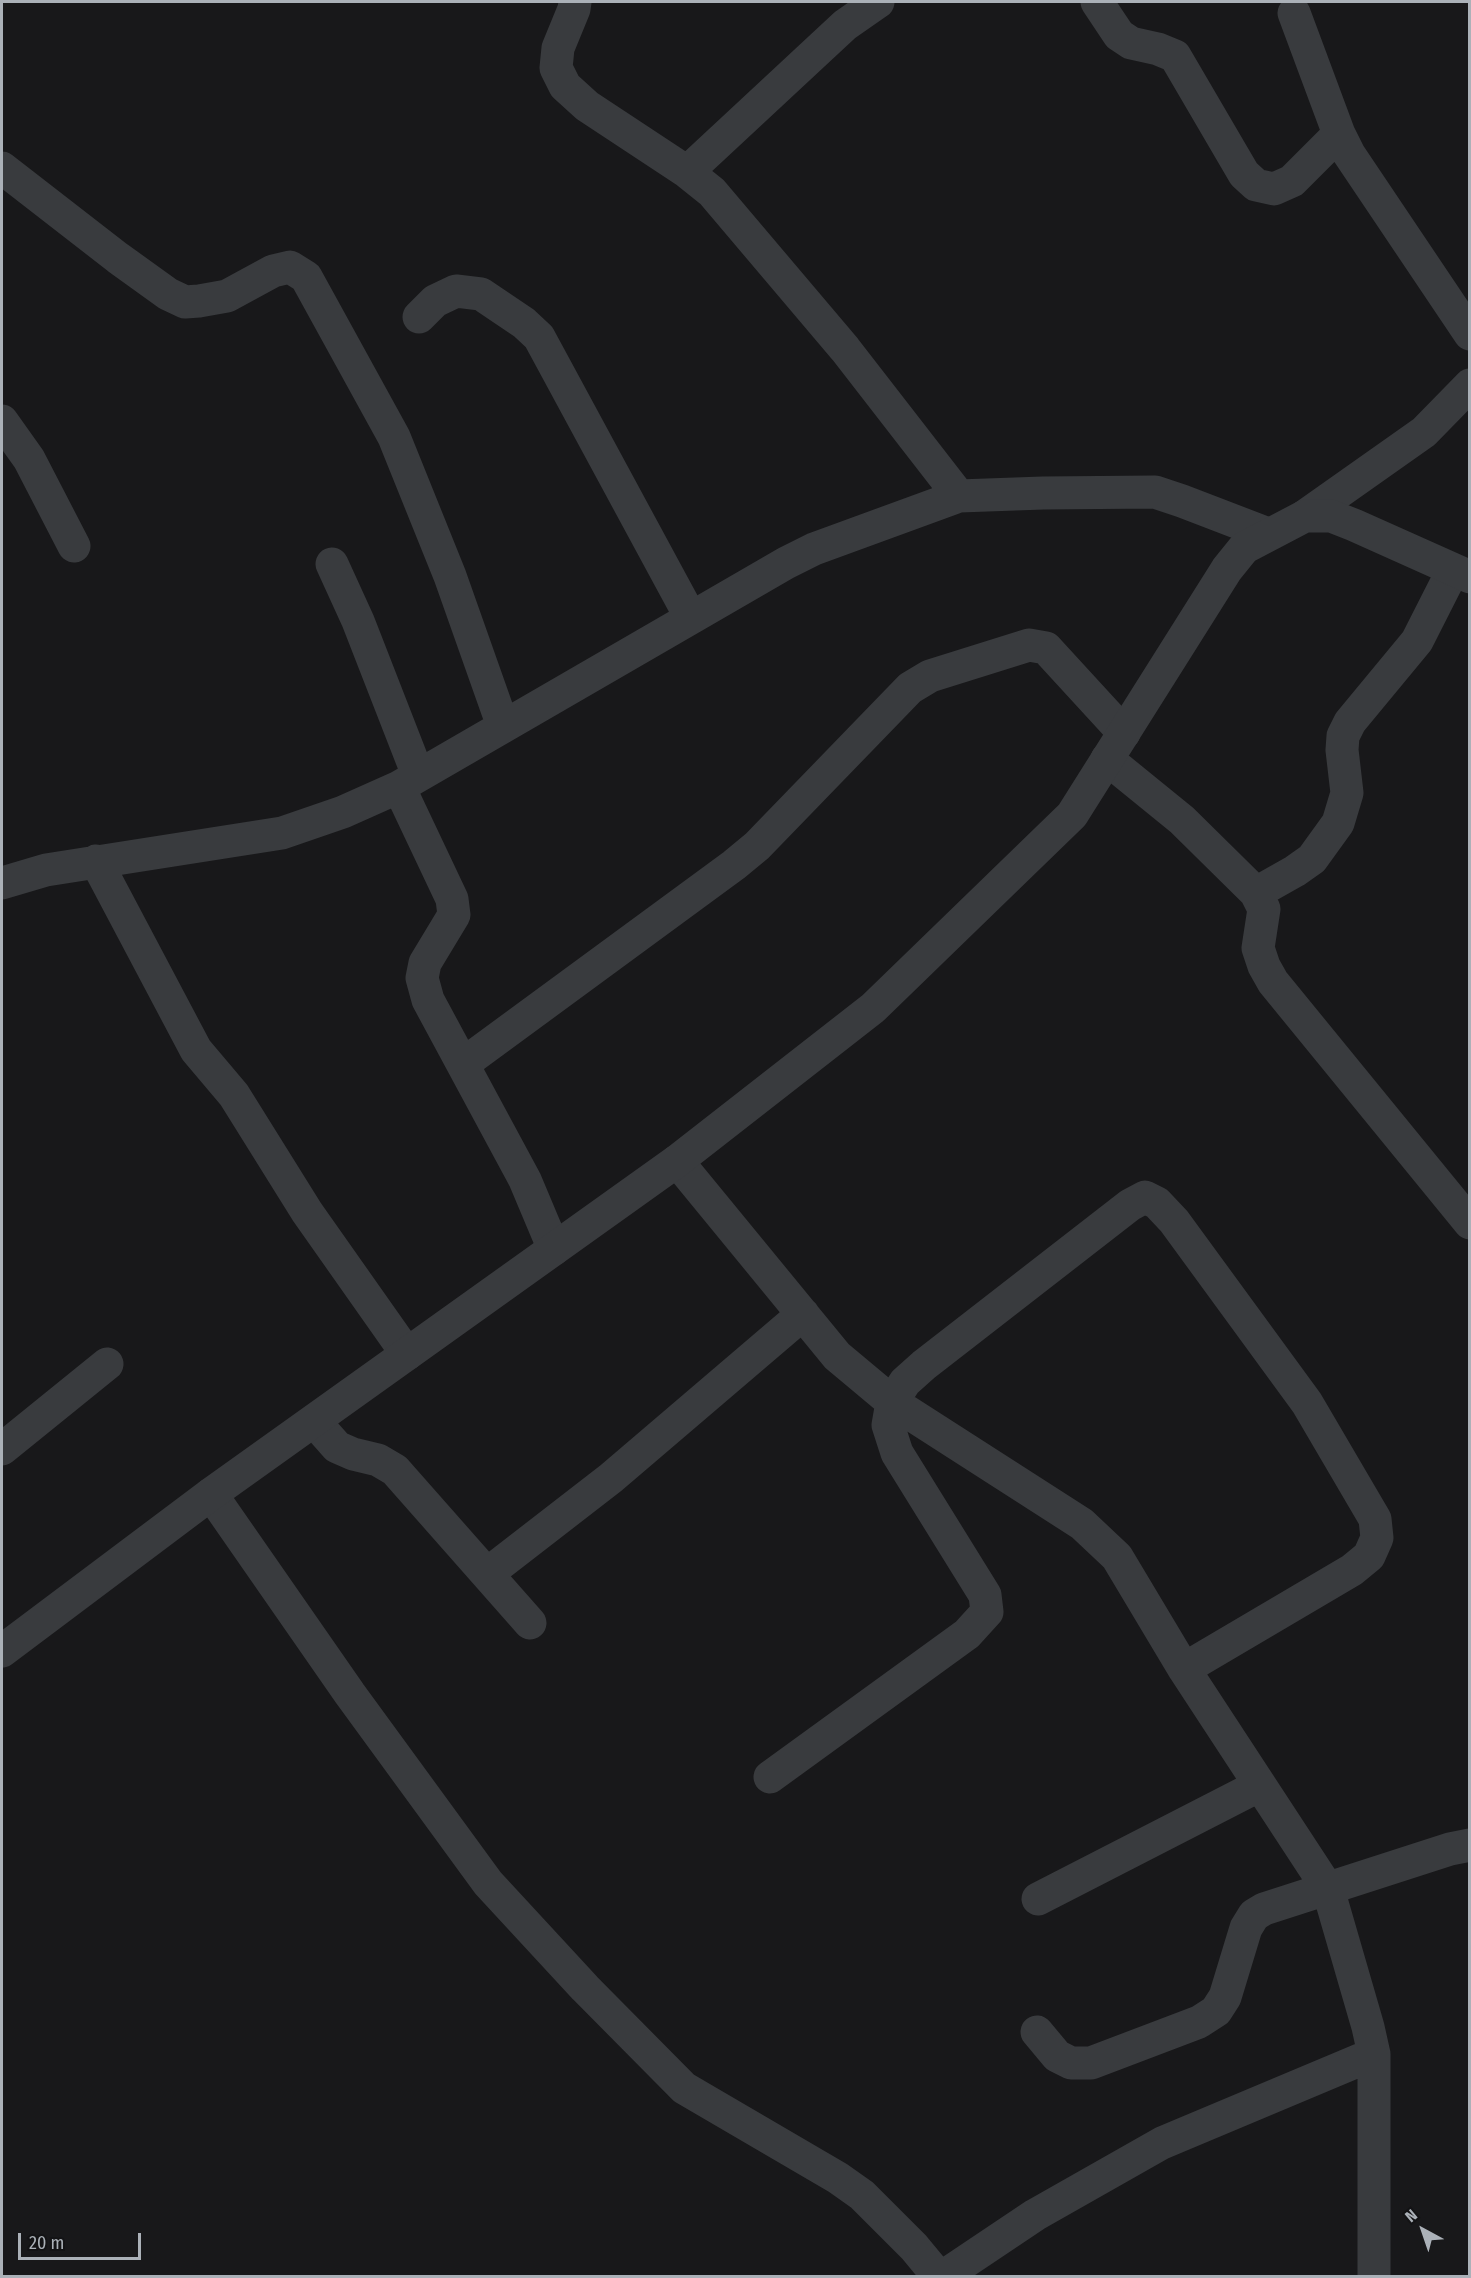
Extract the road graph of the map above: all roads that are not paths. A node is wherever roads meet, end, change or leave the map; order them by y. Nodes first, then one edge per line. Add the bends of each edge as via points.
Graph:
1 (575, 2) edge
2 (878, 2) edge
3 (1098, 2) edge
4 (1294, 13) dead end
5 (1339, 134) junction
6 (2, 168) edge
7 (687, 172) junction
8 (418, 317) dead end
9 (1470, 334) edge
10 (1470, 386) edge
11 (2, 421) edge
12 (960, 496) junction
13 (1305, 516) junction
14 (1268, 534) junction
15 (74, 546) dead end
16 (332, 564) dead end
17 (1461, 574) edge
18 (691, 618) junction
19 (503, 726) junction
20 (1115, 746) junction
21 (409, 781) junction
22 (96, 861) junction
23 (2, 883) edge
24 (1256, 893) junction
25 (463, 1064) junction
26 (677, 1161) junction
27 (1470, 1222) edge
28 (554, 1249) junction
29 (803, 1314) junction
30 (407, 1354) junction
31 (106, 1364) dead end
32 (892, 1402) junction
33 (314, 1421) junction
34 (2, 1449) edge
35 (211, 1494) junction
36 (486, 1574) junction
37 (530, 1623) dead end
38 (2, 1651) edge
39 (1184, 1669) junction
40 (770, 1777) dead end
41 (1260, 1785) junction
42 (1470, 1845) edge
43 (1328, 1889) junction
44 (1038, 1899) dead end
45 (1037, 2032) dead end
46 (1374, 2054) junction
47 (938, 2277) edge
48 (944, 2277) edge
49 (1374, 2277) edge

1 - 7 street via 558,48 556,68 565,86 587,106
2 - 7 street via 845,25
3 - 5 street via 1119,35 1131,43 1175,56 1244,174 1256,185 1274,189 1292,181
4 - 5 street
5 - 9 street
6 - 19 street via 118,258 185,302 227,296 290,267 306,278 394,437 450,576
7 - 12 street via 738,221
8 - 18 street via 435,301 456,291 481,294 524,322 539,337
10 - 13 street via 1424,432
11 - 15 street via 29,459
12 - 14 street via 1155,492
12 - 18 street via 814,549
13 - 14 street
13 - 17 street via 1330,516
14 - 20 street via 1244,548 1227,569
16 - 21 street via 358,621
17 - 24 street via 1417,641 1350,722 1343,736 1347,793 1338,823 1312,859
18 - 19 street
19 - 21 street
20 - 24 street
20 - 25 street via 1046,648 1029,645 930,676 910,688 742,859
20 - 26 street via 1072,815 873,1008
21 - 22 street via 343,812 282,833
21 - 25 street via 452,898 454,915 425,963 422,978 429,1000
22 - 23 street
22 - 30 street via 196,1050 234,1095 307,1212
24 - 27 street via 1264,909 1258,948 1273,982
25 - 28 street via 525,1180
26 - 28 street
26 - 29 street
28 - 30 street
29 - 32 street via 837,1356
29 - 36 street via 611,1478
30 - 33 street
31 - 34 street
32 - 39 street via 1099,1538 1117,1557
32 - 39 street via 905,1382 924,1365 1130,1205 1145,1197 1157,1203 1307,1403 1375,1519 1377,1538 1369,1556 1352,1570
32 - 40 street via 888,1425 897,1453 985,1595 987,1612 967,1634
33 - 35 street
33 - 36 street via 337,1447 378,1460 394,1470
35 - 38 street
35 - 47 street via 488,1883 585,1988 684,2088 861,2195 914,2247
36 - 37 street
39 - 41 street
41 - 43 street
41 - 44 street
42 - 43 street
43 - 45 street via 1254,1915 1246,1928 1225,1997 1216,2011 1199,2022 1091,2063 1071,2063 1057,2056
43 - 46 street
46 - 48 street via 1162,2143 1035,2215
46 - 49 street

